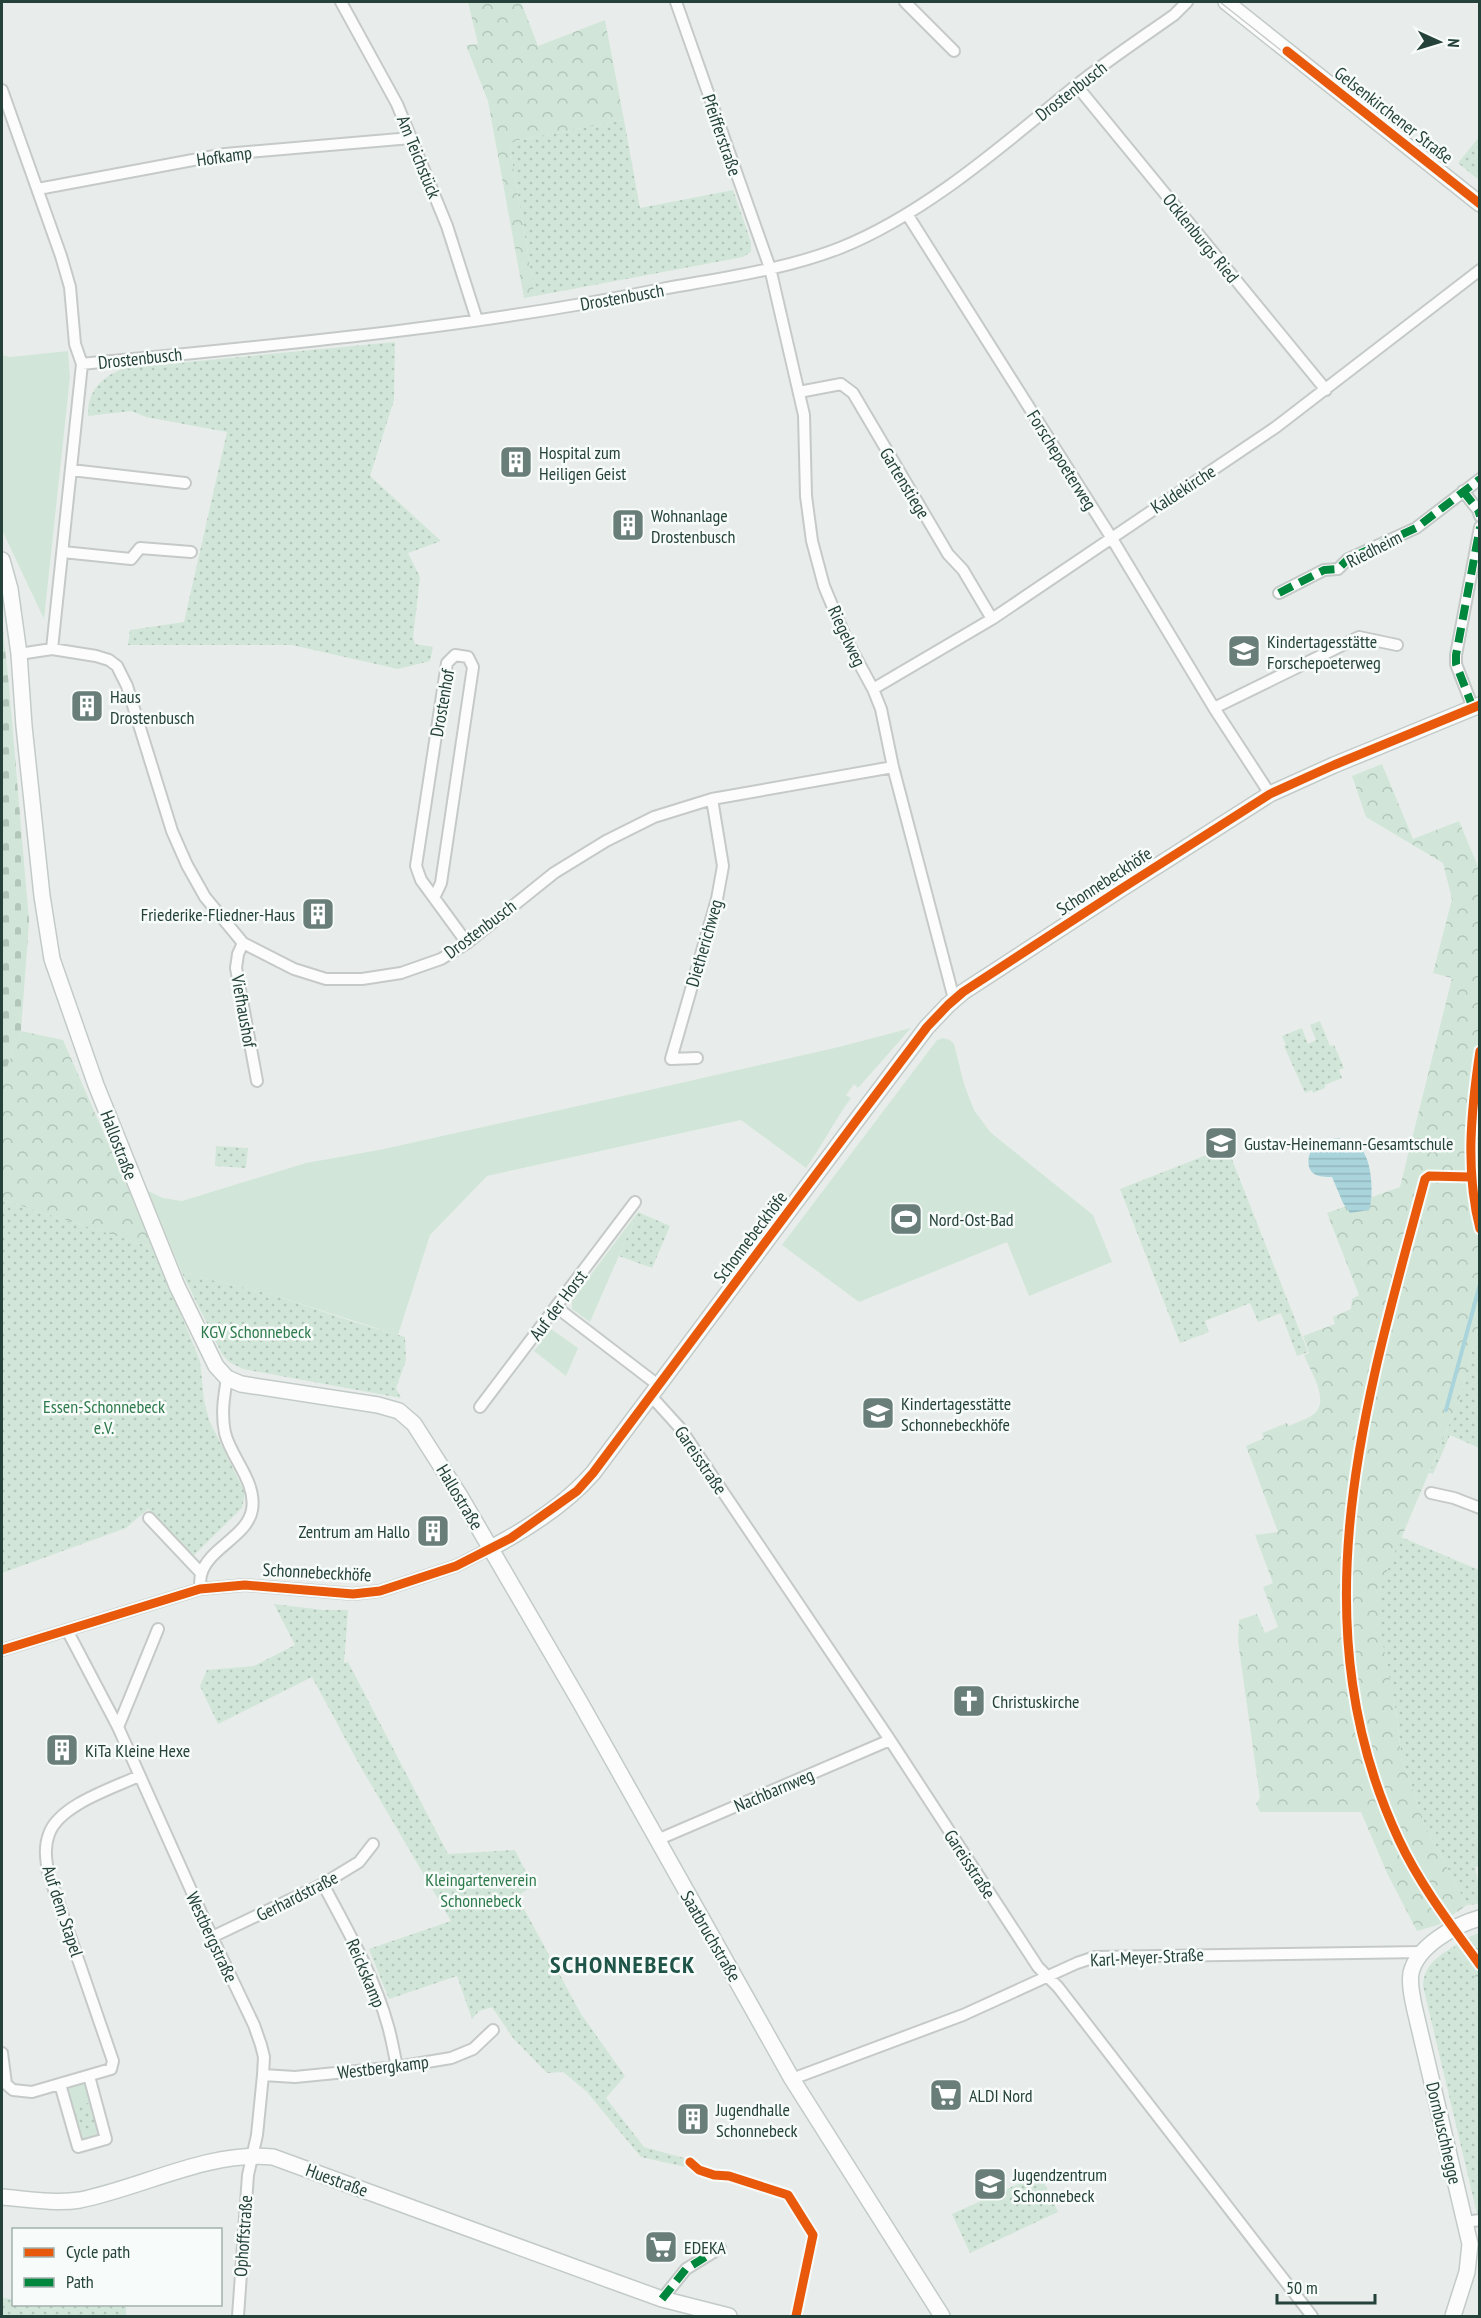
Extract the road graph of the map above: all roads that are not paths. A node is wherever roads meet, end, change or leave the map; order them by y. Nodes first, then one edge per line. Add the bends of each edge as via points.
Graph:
1 (341, 2) edge
2 (676, 2) edge
3 (905, 2) edge
4 (1187, 2) edge
5 (1226, 2) edge
6 (954, 51) dead end
7 (1076, 85) junction
8 (2, 90) edge
9 (411, 138) junction
10 (38, 189) junction
11 (1479, 204) edge
12 (908, 214) junction
13 (770, 268) junction
14 (1479, 270) edge
15 (477, 320) junction
16 (82, 364) junction
17 (1326, 390) junction
18 (799, 392) junction
19 (71, 470) junction
20 (1479, 479) edge
21 (185, 483) dead end
22 (1463, 491) junction
23 (1479, 516) edge
24 (1479, 527) edge
25 (1111, 537) junction
26 (63, 552) junction
27 (191, 552) dead end
28 (2, 560) edge
29 (1279, 593) dead end
30 (992, 619) junction
31 (1397, 645) dead end
32 (52, 649) junction
33 (19, 654) junction
34 (873, 689) junction
35 (1476, 706) edge
36 (1214, 708) junction
37 (893, 766) junction
38 (1270, 794) junction
39 (712, 799) junction
40 (434, 898) junction
41 (243, 943) junction
42 (467, 943) junction
43 (954, 999) junction
44 (697, 1058) dead end
45 (257, 1081) dead end
46 (635, 1202) dead end
47 (556, 1307) junction
48 (227, 1378) junction
49 (655, 1391) junction
50 (480, 1407) dead end
51 (1431, 1493) dead end
52 (1479, 1508) edge
53 (149, 1518) dead end
54 (491, 1548) junction
55 (201, 1573) junction
56 (200, 1589) junction
57 (158, 1629) dead end
58 (67, 1630) junction
59 (2, 1650) edge
60 (118, 1727) junction
61 (890, 1740) junction
62 (139, 1776) junction
63 (657, 1840) junction
64 (373, 1844) dead end
65 (323, 1884) junction
66 (1479, 1918) edge
67 (212, 1937) junction
68 (1423, 1952) junction
69 (1047, 1977) junction
70 (493, 2030) dead end
71 (2, 2054) edge
72 (397, 2067) junction
73 (263, 2075) junction
74 (90, 2076) junction
75 (792, 2079) junction
76 (60, 2084) junction
77 (253, 2155) junction
78 (2, 2197) edge
79 (1472, 2221) edge
80 (720, 2248) dead end
81 (662, 2299) junction
82 (238, 2316) edge
83 (729, 2316) edge
84 (942, 2316) edge
85 (1312, 2316) edge
86 (1454, 2316) edge

1 - 9 street, Am Teichstück via 382,75
2 - 13 street, Pfeifferstraße
3 - 6 street
4 - 7 street, Drostenbusch
5 - 11 street, Gelsenkirchener Straße
7 - 12 street, Drostenbusch via 1005,144
7 - 17 street, Ocklenburgs Ried
8 - 10 street
9 - 10 street, Hofkamp via 225,154
9 - 15 street, Am Teichstück via 447,226
10 - 16 street via 70,287 75,344
12 - 13 street, Drostenbusch via 840,248
12 - 25 street, Forschepoeterweg
13 - 15 street, Drostenbusch
13 - 18 street, Riegelweg
14 - 17 street, Kaldekirche
15 - 16 street, Drostenbusch via 388,334
16 - 19 street, Drostenbusch
17 - 25 street, Kaldekirche
18 - 30 street, Gartenstiege via 840,384 852,393 948,554 963,570
18 - 34 street, Riegelweg via 812,541 824,586
19 - 21 street
19 - 26 street, Drostenbusch
20 - 22 street, Riedheim
22 - 23 street
22 - 29 street, Riedheim via 1416,528 1348,559 1338,569 1324,570
24 - 35 street via 1455,655
25 - 30 street, Kaldekirche
25 - 36 street, Forschepoeterweg
26 - 27 street via 131,559 140,548
26 - 32 street, Drostenbusch
28 - 33 street, Hallostraße
30 - 34 street, Kaldekirche
31 - 36 street via 1359,637
32 - 33 street, Drostenbusch
32 - 41 street, Drostenbusch via 96,656 117,666 187,865 205,897
33 - 48 street, Hallostraße via 51,959 155,1235 207,1352
34 - 37 street, Riegelweg
35 - 38 street, Schonnebeckhöfe
36 - 38 street, Forschepoeterweg
37 - 39 street, Drostenbusch
37 - 43 street, Riegelweg
38 - 43 street, Schonnebeckhöfe
39 - 42 street, Drostenbusch via 654,817 606,841 554,873
39 - 44 street, Dietherichweg via 723,866 671,1059
40 - 40 street, Drostenhof via 441,883 473,667 468,657 455,654 447,663 416,866
40 - 42 street, Drostenhof
41 - 42 street, Drostenbusch via 294,969 326,979 362,979 401,973 441,959
41 - 45 street, Viefhaushof via 236,968
43 - 49 street, Schonnebeckhöfe via 927,1027
46 - 47 street, Auf der Horst
47 - 49 street
47 - 50 street, Auf der Horst
48 - 54 street, Hallostraße via 241,1384 399,1411 414,1424
48 - 55 street via 222,1407 225,1434 250,1489 252,1512
49 - 54 street, Schonnebeckhöfe via 577,1491
49 - 61 street, Gareisstraße
51 - 52 street
53 - 55 street
54 - 56 street, Schonnebeckhöfe via 456,1566 380,1591 353,1594 245,1585
54 - 63 street, Saatbruchstraße
55 - 56 street
56 - 58 street, Schonnebeckhöfe
57 - 60 street
58 - 59 street, Schonnebeckhöfe
58 - 60 street, Westbergstraße
60 - 62 street, Westbergstraße
61 - 63 street, Nachbarnweg
61 - 69 street, Gareisstraße
62 - 67 street, Westbergstraße
62 - 74 street, Auf dem Stapel via 69,1811 49,1832 46,1845 48,1872 113,2061 111,2069
63 - 75 street, Saatbruchstraße
64 - 65 street, Gerhardstraße via 359,1862
65 - 67 street, Gerhardstraße
65 - 72 street, Reickskamp via 372,1982
66 - 68 street
67 - 73 street, Westbergstraße via 255,2025 264,2057
68 - 69 street, Karl-Meyer-Straße via 1107,1956 1086,1959
68 - 79 street, Dornbuschhegge via 1412,1969 1411,1988
69 - 75 street, Karl-Meyer-Straße via 952,2019
69 - 85 street, Gareisstraße
70 - 72 street, Westbergkamp via 473,2049 451,2058
71 - 76 street, Auf dem Stapel via 6,2084 13,2090 32,2092
72 - 73 street, Westbergkamp via 296,2077
73 - 77 street, Westbergstraße
74 - 76 street, Auf dem Stapel
74 - 76 street via 106,2139 78,2147
75 - 84 street, Saatbruchstraße
77 - 78 street, Huestraße via 220,2160 76,2200
77 - 81 street, Huestraße via 296,2165
77 - 82 street, Ophoffstraße via 248,2175
79 - 86 street, Dornbuschhegge via 1469,2262
80 - 81 street via 686,2270
81 - 83 street, Huestraße

